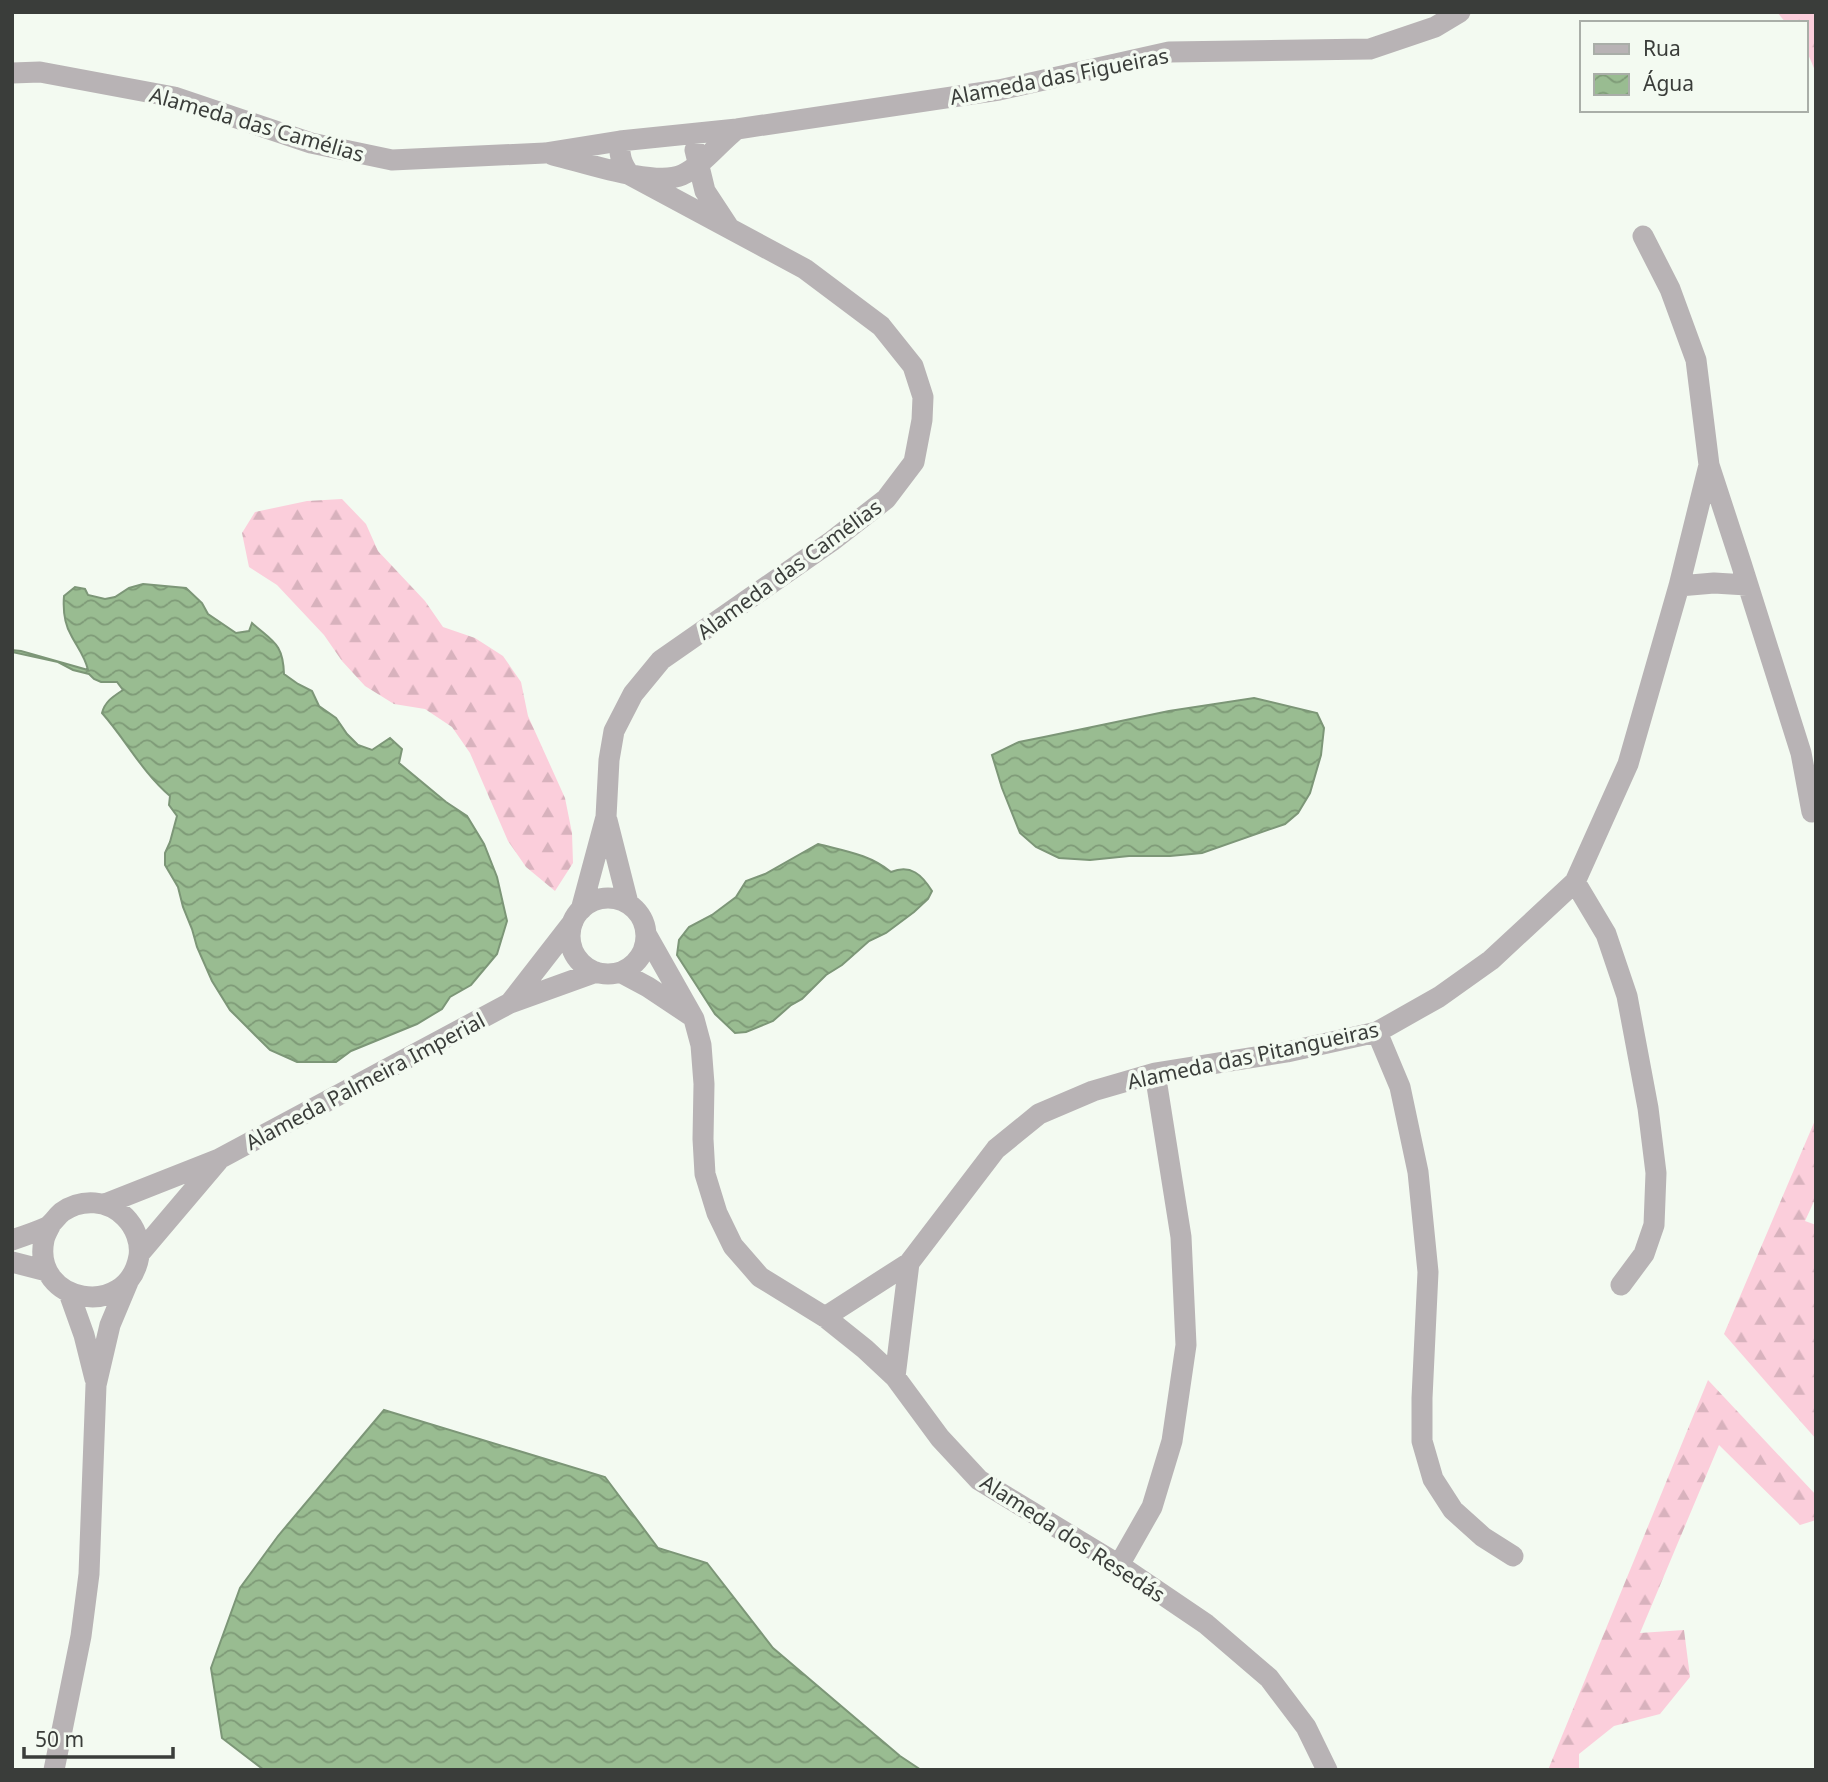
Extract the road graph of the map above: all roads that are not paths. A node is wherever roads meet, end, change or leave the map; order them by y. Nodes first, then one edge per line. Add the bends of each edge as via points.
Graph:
1 (1460, 12) edge
2 (12, 73) edge
3 (737, 130) junction
4 (690, 134) junction
5 (620, 141) junction
6 (545, 153) junction
7 (699, 163) junction
8 (630, 174) junction
9 (729, 228) junction
10 (1643, 236) dead end
11 (1709, 465) junction
12 (1747, 584) junction
13 (1679, 586) junction
14 (1812, 812) dead end
15 (606, 817) junction
16 (1575, 882) junction
17 (628, 903) junction
18 (577, 915) junction
19 (646, 934) junction
20 (596, 972) junction
21 (620, 972) junction
22 (510, 1003) junction
23 (694, 1019) junction
24 (1377, 1032) junction
25 (1155, 1073) junction
26 (219, 1159) junction
27 (105, 1204) junction
28 (50, 1226) junction
29 (12, 1240) edge
30 (139, 1253) junction
31 (12, 1262) edge
32 (909, 1263) junction
33 (47, 1270) junction
34 (128, 1282) junction
35 (1621, 1284) dead end
36 (69, 1293) junction
37 (825, 1317) junction
38 (895, 1377) junction
39 (96, 1385) junction
40 (1513, 1556) dead end
41 (1119, 1565) junction
42 (54, 1770) edge
43 (1327, 1770) edge

1 - 3 street, Alameda das Figueiras via 1435,27 1370,49 1169,52 999,90
2 - 6 street, Alameda das Camélias via 40,72 174,97 311,143 392,160
3 - 4 street, Alameda das Figueiras
3 - 7 street
4 - 5 street, Alameda das Figueiras
4 - 7 street
5 - 6 street, Alameda das Camélias
5 - 8 street via 623,167
6 - 8 street, Alameda das Camélias
7 - 8 street via 674,177
7 - 9 street via 705,191
8 - 9 street, Alameda das Camélias
9 - 15 street, Alameda das Camélias via 805,269 881,326 913,366 923,397 914,462 886,499 661,660 632,694 614,731
10 - 11 street via 1670,289 1696,360
11 - 12 street
11 - 13 street, Alameda das Pitangueiras
12 - 13 street
12 - 14 street via 1801,753
13 - 16 street, Alameda das Pitangueiras via 1628,764
15 - 17 street
15 - 18 street
16 - 24 street, Alameda das Pitangueiras via 1491,961
16 - 35 street via 1606,934 1627,996 1655,1160 1654,1225 1644,1254
17 - 18 street via 603,899
17 - 19 street via 644,922
18 - 20 street via 572,945 576,957
18 - 22 street
19 - 21 street via 640,958
19 - 23 street, Alameda dos Resedás
20 - 21 street
20 - 22 street, Alameda Palmeira Imperial
21 - 23 street
22 - 26 street, Alameda Palmeira Imperial
23 - 37 street, Alameda dos Resedás via 705,1084 705,1174 717,1213 733,1246 760,1277
24 - 25 street, Alameda das Pitangueiras
24 - 40 street via 1400,1087 1418,1172 1428,1272 1422,1441 1433,1479 1453,1510
25 - 32 street, Alameda das Pitangueiras via 1093,1091 1039,1114 996,1149
25 - 41 street via 1181,1237 1186,1345 1172,1441 1156,1494
26 - 27 street
26 - 30 street
27 - 28 street via 74,1206 60,1213
27 - 30 street via 131,1222
28 - 29 street
28 - 33 street via 44,1240
30 - 34 street
31 - 33 street
32 - 37 street, Alameda das Pitangueiras
32 - 38 street
33 - 36 street
34 - 36 street via 100,1297
34 - 39 street via 110,1325
36 - 39 street
37 - 38 street, Alameda dos Resedás
38 - 41 street, Alameda dos Resedás via 940,1438 979,1480
39 - 42 street via 89,1574
41 - 43 street, Alameda dos Resedás via 1206,1624 1269,1678 1306,1727

